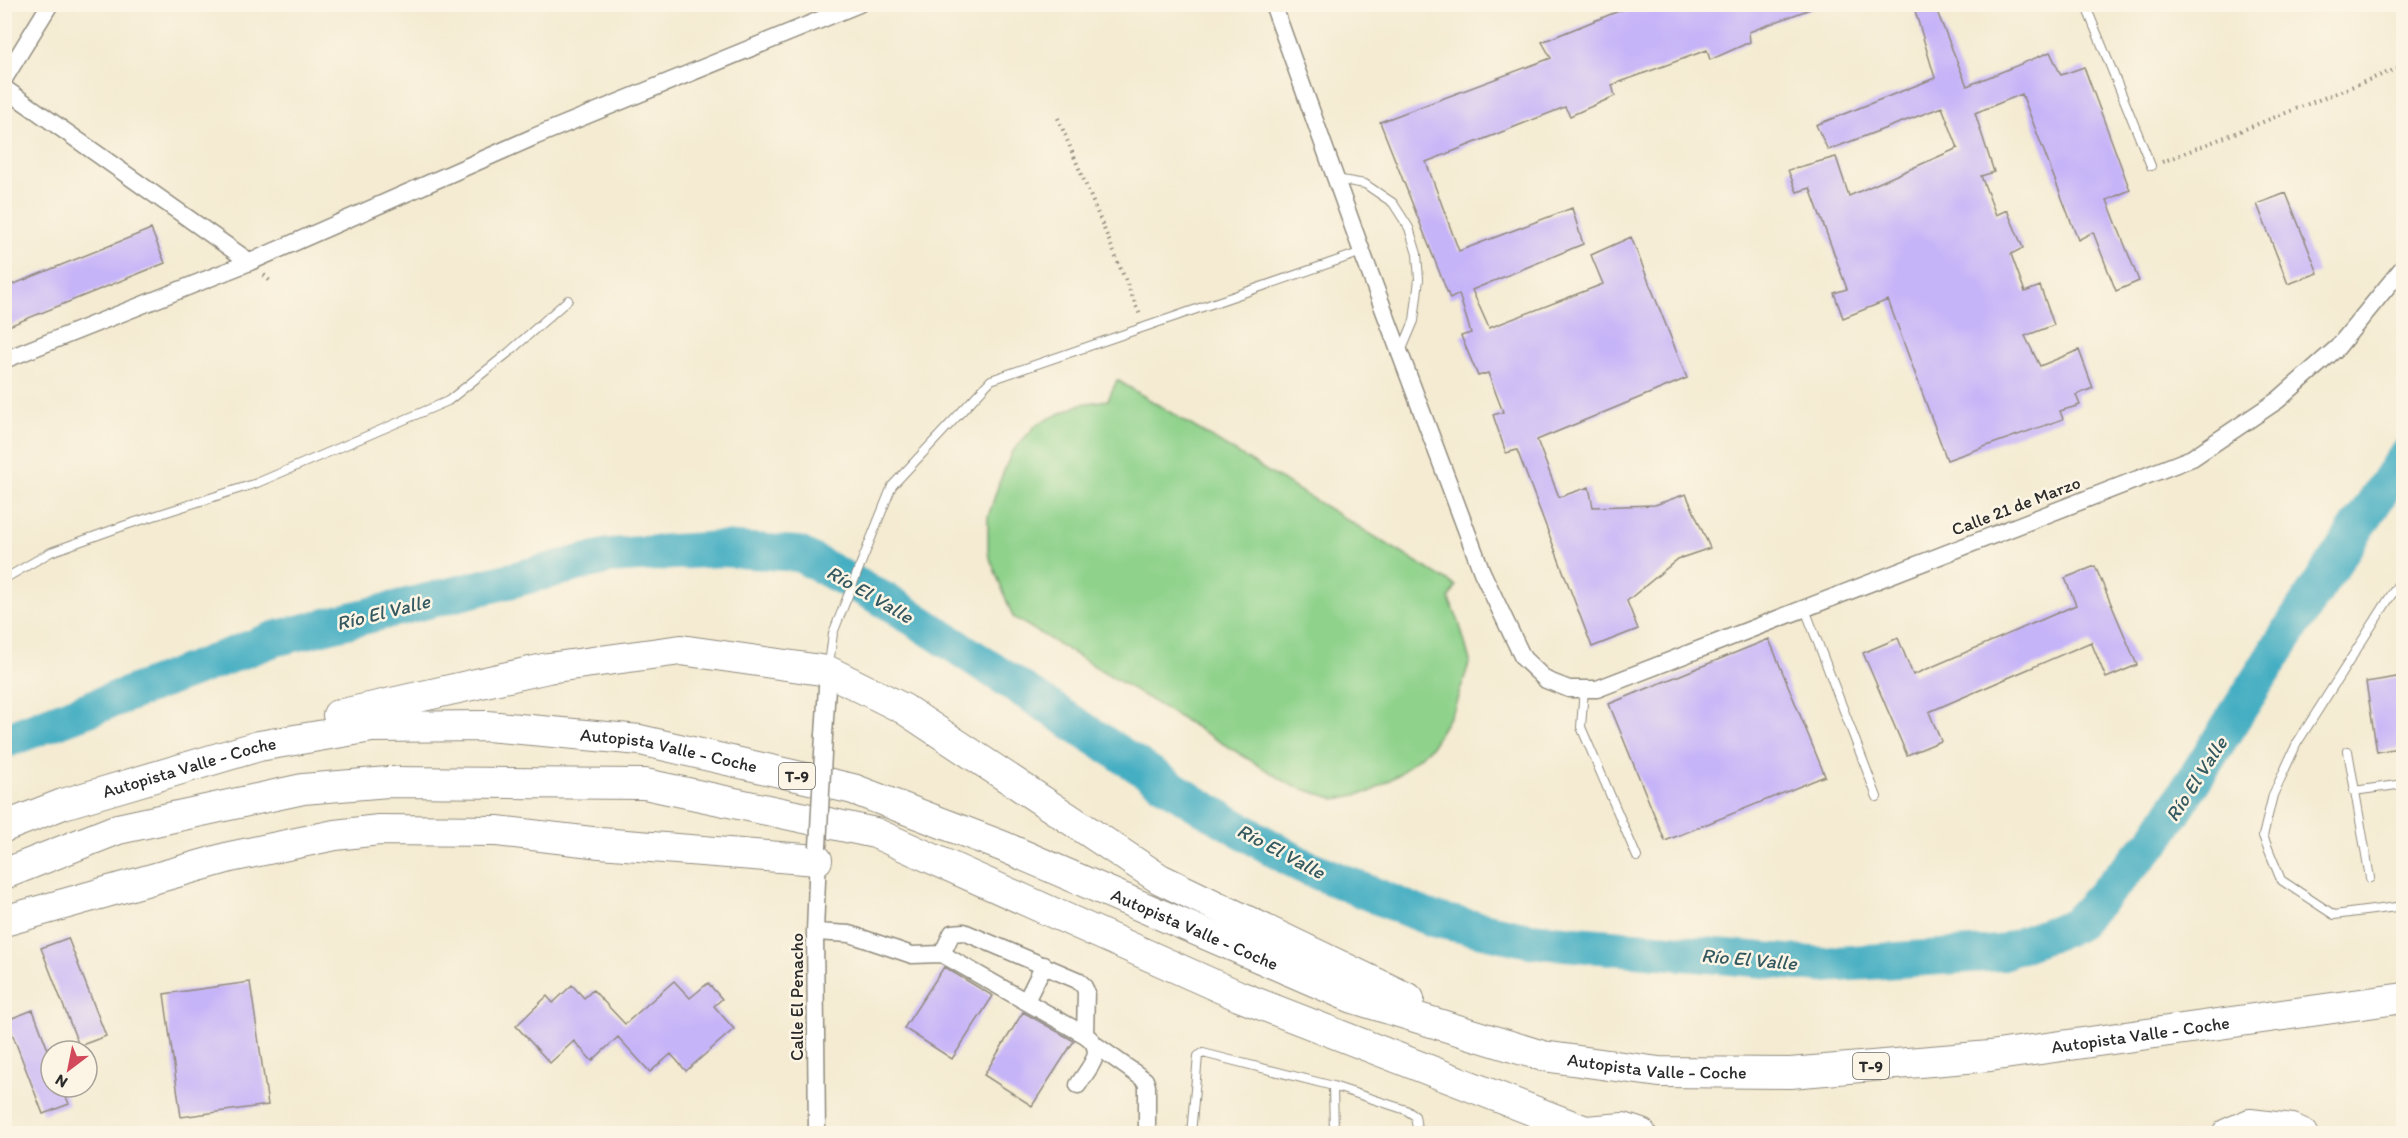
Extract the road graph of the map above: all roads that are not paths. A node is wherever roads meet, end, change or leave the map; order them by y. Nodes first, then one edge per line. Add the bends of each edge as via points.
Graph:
1 (50, 4) edge
2 (859, 4) edge
3 (1273, 4) edge
4 (2085, 4) edge
5 (4, 79) edge
6 (4, 88) edge
7 (2151, 166) road end
8 (1336, 178) junction
9 (1362, 252) junction
10 (250, 262) junction
11 (2403, 266) edge
12 (568, 300) dead end
13 (1400, 354) junction
14 (4, 360) edge
15 (2403, 575) edge
16 (4, 579) edge
17 (1805, 609) junction
18 (828, 671) junction
19 (1584, 689) junction
20 (2348, 751) dead end
21 (2403, 784) edge
22 (2355, 791) junction
23 (1876, 797) dead end
24 (63, 804) junction
25 (4, 827) edge
26 (818, 853) junction
27 (1636, 856) dead end
28 (4, 874) edge
29 (2370, 878) dead end
30 (2403, 906) edge
31 (4, 921) edge
32 (816, 932) junction
33 (942, 954) junction
34 (1044, 965) junction
35 (2403, 998) edge
36 (1026, 1001) junction
37 (1091, 1040) junction
38 (1495, 1042) junction
39 (1078, 1085) dead end
40 (1334, 1086) junction
41 (1589, 1132) edge
42 (817, 1134) edge
43 (1147, 1134) edge
44 (1191, 1134) edge
45 (1334, 1134) edge
46 (1418, 1134) edge
47 (1641, 1134) edge
48 (2227, 1134) edge
49 (2303, 1134) edge

1 - 5 street
2 - 10 street via 536,136
3 - 8 street
4 - 7 lane
6 - 10 street
8 - 9 street
8 - 13 lane via 1365,184 1393,203 1409,228 1419,279 1414,321
9 - 13 street
9 - 18 lane via 991,380 891,486 833,633
10 - 14 street
11 - 17 street, Calle 21 de Marzo via 2337,348 2278,400 2192,458
12 - 16 lane via 448,401 257,483 51,552
13 - 19 street via 1482,572 1523,657 1546,680 1569,689
15 - 30 lane via 2297,743 2273,795 2263,836 2281,880 2334,915
17 - 19 street, Calle 21 de Marzo via 1597,689
17 - 23 lane
18 - 24 highway, T-9 via 681,650 548,668 274,730 162,762
18 - 26 street, Calle El Penacho, bridge
18 - 38 highway via 904,709 1160,879
19 - 27 lane via 1581,727
20 - 22 lane
21 - 22 lane
22 - 29 lane
24 - 25 highway, Autopista Valle - Coche / T-9
24 - 38 highway, Autopista Valle - Coche / T-9 via 259,746 372,727 487,726 640,740 853,789 1002,846 1353,998
26 - 31 highway via 611,844 497,831 379,830 230,857
26 - 32 street, Calle El Penacho
28 - 41 highway, Autopista Valle - Coche / T-9 via 118,829 303,789 388,782 645,784 875,833 1239,996
32 - 33 street via 850,934 912,955
32 - 42 street, Calle El Penacho
33 - 34 street via 952,933 958,931
33 - 36 street
34 - 36 street
34 - 37 street via 1083,985
35 - 38 highway, Autopista Valle - Coche / T-9 via 1990,1056 1790,1073 1659,1072 1543,1056
36 - 37 street
37 - 39 street via 1097,1054
37 - 43 street via 1145,1080
40 - 44 lane via 1203,1053 1198,1056
40 - 45 lane
40 - 46 lane via 1412,1112
41 - 47 highway via 1623,1128
48 - 49 highway via 2250,1124

